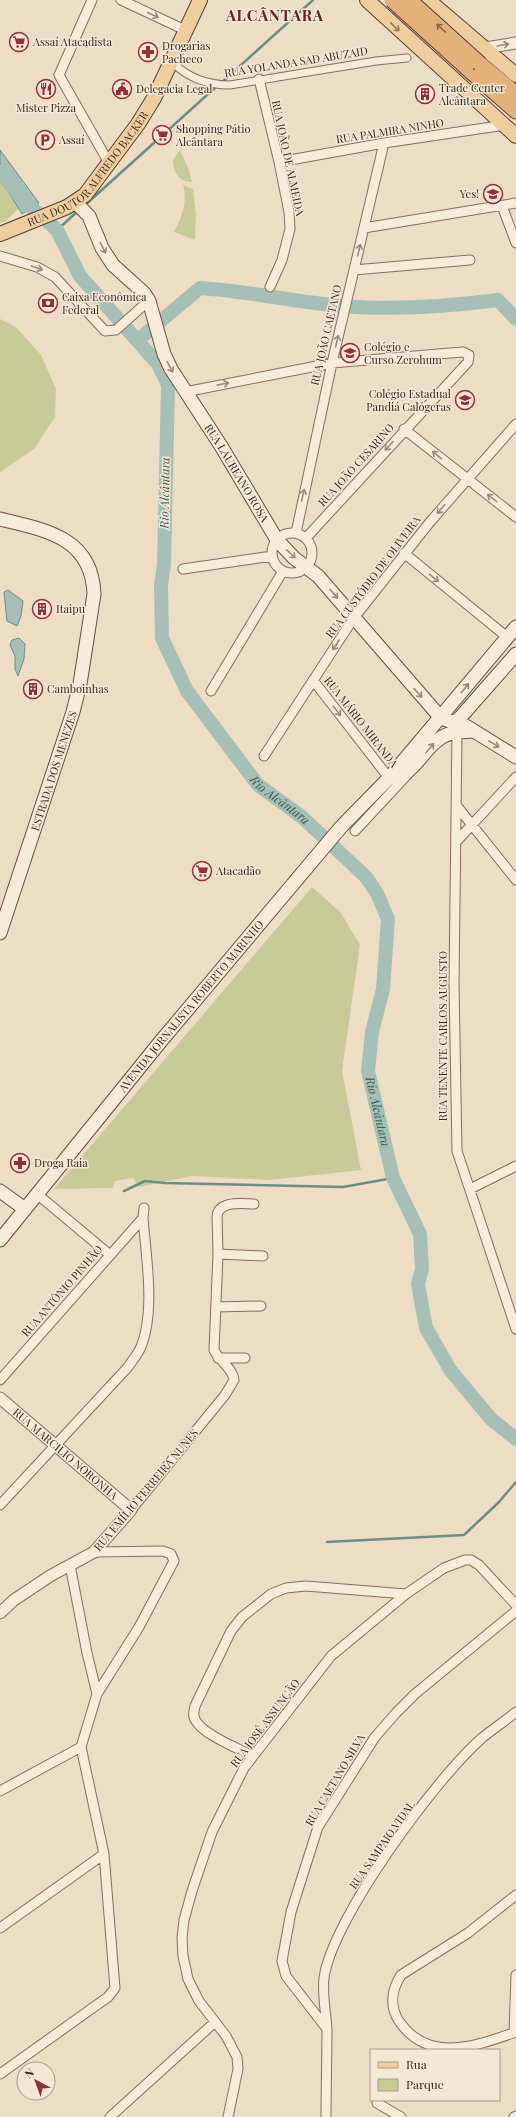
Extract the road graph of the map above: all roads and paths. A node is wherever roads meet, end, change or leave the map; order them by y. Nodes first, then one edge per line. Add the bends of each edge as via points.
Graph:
1 (92, 0) edge
2 (121, 0) edge
3 (200, 0) edge
4 (367, 0) edge
5 (392, 0) edge
6 (409, 0) edge
7 (428, 0) edge
8 (185, 30) junction
9 (516, 43) edge
10 (484, 48) junction
11 (422, 52) junction
12 (407, 58) dead end
13 (172, 62) junction
14 (473, 65) junction
15 (516, 75) edge
16 (259, 80) junction
17 (516, 94) edge
18 (516, 111) edge
19 (505, 125) junction
20 (516, 136) edge
21 (384, 143) junction
22 (279, 162) junction
23 (110, 163) junction
24 (516, 203) edge
25 (502, 206) junction
26 (77, 207) junction
27 (364, 228) junction
28 (6, 232) edge
29 (516, 243) edge
30 (0, 256) edge
31 (470, 260) dead end
32 (354, 270) junction
33 (270, 287) dead end
34 (148, 308) junction
35 (332, 363) junction
36 (185, 392) junction
37 (516, 424) edge
38 (404, 429) junction
39 (467, 480) junction
40 (516, 517) edge
41 (0, 519) edge
42 (296, 533) junction
43 (306, 538) junction
44 (277, 540) junction
45 (404, 553) junction
46 (272, 556) junction
47 (306, 567) junction
48 (183, 568) dead end
49 (283, 571) junction
50 (353, 619) junction
51 (516, 627) edge
52 (511, 641) edge
53 (516, 654) edge
54 (313, 680) junction
55 (211, 691) dead end
56 (441, 718) junction
57 (458, 726) junction
58 (264, 756) dead end
59 (516, 757) edge
60 (413, 768) junction
61 (516, 777) edge
62 (389, 778) junction
63 (456, 805) junction
64 (473, 826) junction
65 (355, 831) dead end
66 (456, 842) junction
67 (516, 880) edge
68 (0, 933) edge
69 (516, 1166) edge
70 (470, 1189) junction
71 (1, 1193) edge
72 (37, 1194) junction
73 (254, 1204) dead end
74 (144, 1208) dead end
75 (25, 1209) junction
76 (143, 1218) junction
77 (0, 1240) edge
78 (218, 1254) junction
79 (110, 1255) junction
80 (263, 1256) dead end
81 (216, 1306) junction
82 (261, 1306) dead end
83 (516, 1326) edge
84 (218, 1358) junction
85 (245, 1358) dead end
86 (0, 1380) edge
87 (0, 1398) edge
88 (55, 1444) junction
89 (0, 1505) edge
90 (131, 1510) junction
91 (94, 1552) junction
92 (70, 1565) junction
93 (406, 1594) junction
94 (516, 1605) edge
95 (516, 1611) edge
96 (0, 1613) edge
97 (97, 1694) junction
98 (516, 1712) edge
99 (80, 1747) junction
100 (252, 1756) junction
101 (0, 1791) edge
102 (104, 1854) junction
103 (516, 1895) edge
104 (0, 1928) edge
105 (516, 1975) edge
106 (215, 2022) junction
107 (327, 2030) junction
108 (515, 2032) edge
109 (0, 2074) edge
110 (377, 2103) dead end
111 (110, 2117) edge
112 (228, 2117) edge
113 (326, 2117) edge
114 (401, 2117) edge

1 - 23 street via 59,75
2 -> 8 street
3 - 8 main road, RUA DOUTOR ALFREDO BACKER
4 -> 11 main road
5 - 14 highway, bridge
14 -> 6 highway, bridge
7 - 10 main road
8 - 13 main road, RUA DOUTOR ALFREDO BACKER
10 -> 9 street
10 - 11 street
10 - 15 main road
11 - 19 main road
12 - 16 street, RUA YOLANDA SAD ABUZAID via 376,60
13 - 16 street, RUA YOLANDA SAD ABUZAID via 188,76 216,85
13 - 23 main road, RUA DOUTOR ALFREDO BACKER via 138,124
14 - 17 highway
14 - 18 highway
16 - 22 street, RUA JOÃO DE ALMEIDA
19 - 20 main road
19 - 21 street, RUA PALMIRA NINHO
21 - 22 street, RUA PALMIRA NINHO
21 - 27 street, RUA JOÃO CAETANO
22 - 33 street, RUA JOÃO DE ALMEIDA via 290,229 282,260
23 - 26 main road, RUA DOUTOR ALFREDO BACKER
24 - 25 street
25 - 27 street
25 - 29 street
26 - 28 main road, RUA DOUTOR ALFREDO BACKER
26 -> 34 main road, RUA LAUREANO ROSA via 113,265 144,293 149,301
32 -> 27 street, RUA JOÃO CAETANO
30 -> 34 street via 55,277 105,331 116,330
31 - 32 street
35 -> 32 street, RUA JOÃO CAETANO
34 -> 36 main road, RUA LAUREANO ROSA via 164,354
36 -> 35 street
35 - 38 street, RUA JOÃO CESARINO via 463,352 469,355 468,362
42 -> 35 street, RUA JOÃO CAETANO
36 - 44 main road, RUA LAUREANO ROSA
37 - 39 street, RUA CUSTÓDIO DE OLIVEIRA
39 -> 38 street
38 -> 43 street, RUA JOÃO CESARINO
40 -> 39 street
39 -> 45 street, RUA CUSTÓDIO DE OLIVEIRA
41 - 68 main road, ESTRADA DOS MENEZES via 55,534 68,541 81,553 88,566 94,594 73,712
42 - 43 street
42 - 44 street via 289,533
43 - 47 street via 312,551 312,558
44 - 46 street
44 -> 47 main road, RUA LAUREANO ROSA
45 - 50 street, RUA CUSTÓDIO DE OLIVEIRA
45 -> 52 street
46 - 48 street
46 - 49 street
47 - 49 street via 298,572
47 -> 50 main road, RUA LAUREANO ROSA via 318,576
49 - 55 street
50 -> 54 street, RUA CUSTÓDIO DE OLIVEIRA
50 -> 56 main road, RUA LAUREANO ROSA
51 - 52 main road, AVENIDA JORNALISTA ROBERTO MARINHO
56 -> 52 main road, AVENIDA JORNALISTA ROBERTO MARINHO
53 - 57 main road
54 - 58 street, RUA CUSTÓDIO DE OLIVEIRA
54 -> 62 street, RUA MÁRIO MIRANDA
56 - 57 main road, AVENIDA JORNALISTA ROBERTO MARINHO
56 - 62 main road, AVENIDA JORNALISTA ROBERTO MARINHO
57 -> 59 main road, AVENIDA JORNALISTA ROBERTO MARINHO via 473,731
60 -> 57 main road, AVENIDA JORNALISTA ROBERTO MARINHO via 437,740
57 - 63 street, RUA TENENTE CARLOS AUGUSTO
60 - 62 main road, AVENIDA JORNALISTA ROBERTO MARINHO via 400,776
60 - 65 street, AVENIDA JORNALISTA ROBERTO MARINHO
61 - 64 street
62 - 72 main road, AVENIDA JORNALISTA ROBERTO MARINHO via 341,827 161,1041
63 - 64 street
63 - 66 street, RUA TENENTE CARLOS AUGUSTO
64 - 66 street
64 - 67 street
66 - 70 street, RUA TENENTE CARLOS AUGUSTO via 455,1114 457,1151
69 - 70 street
70 - 83 street, RUA TENENTE CARLOS AUGUSTO
71 - 75 main road
72 - 75 main road, AVENIDA JORNALISTA ROBERTO MARINHO
72 - 79 street
73 - 78 street via 229,1204 219,1209 216,1216
74 - 76 street
75 - 77 main road, AVENIDA JORNALISTA ROBERTO MARINHO
76 - 79 street, RUA ANTÔNIO PINHÃO
76 - 88 street via 149,1311 140,1349 128,1367
78 - 80 street
78 - 81 street
79 - 86 street, RUA ANTÔNIO PINHÃO
81 - 82 street
81 - 84 street via 214,1350
84 - 85 street
84 - 90 street, RUA EMÍLIO FERREIRA NUNES via 234,1376 232,1385
87 - 88 street, RUA MARCILIO NORONHA
88 - 89 street
88 - 90 street, RUA MARCILIO NORONHA
90 - 91 street, RUA EMÍLIO FERREIRA NUNES
91 - 92 street, RUA EMÍLIO FERREIRA NUNES
91 - 97 street via 163,1551 171,1554 174,1561 139,1627
92 - 96 street, RUA EMÍLIO FERREIRA NUNES via 14,1600
92 - 97 street
93 - 94 street, RUA JOSÉ ASSUNÇÃO via 444,1568 471,1560 479,1565
93 - 100 street, RUA JOSÉ ASSUNÇÃO via 331,1656
93 - 100 street via 306,1586 286,1588 271,1594 242,1617 231,1631 195,1706 193,1716 199,1726
95 - 107 street, RUA CAETANO SILVA via 415,1694 396,1713 375,1737 318,1827 291,1912 282,1962 286,1976
97 - 99 street
98 - 107 street, RUA SAMPAIO VIDAL via 482,1738 458,1763 420,1810 362,1894 343,1926 324,1978
99 - 101 street
99 - 102 street
100 - 106 street, RUA JOSÉ ASSUNÇÃO via 212,1832 184,1920 183,1956 188,1979 199,2001
102 - 104 street
102 - 109 street via 115,1988 108,1997
103 - 108 street via 468,1934 401,1975 394,1986 392,1999 395,2015 404,2028 416,2040 437,2048 467,2047
105 - 108 street
106 - 111 street
106 - 112 street, RUA JOSÉ ASSUNÇÃO via 237,2057 238,2069
107 - 113 street, RUA SAMPAIO VIDAL
110 - 114 street

